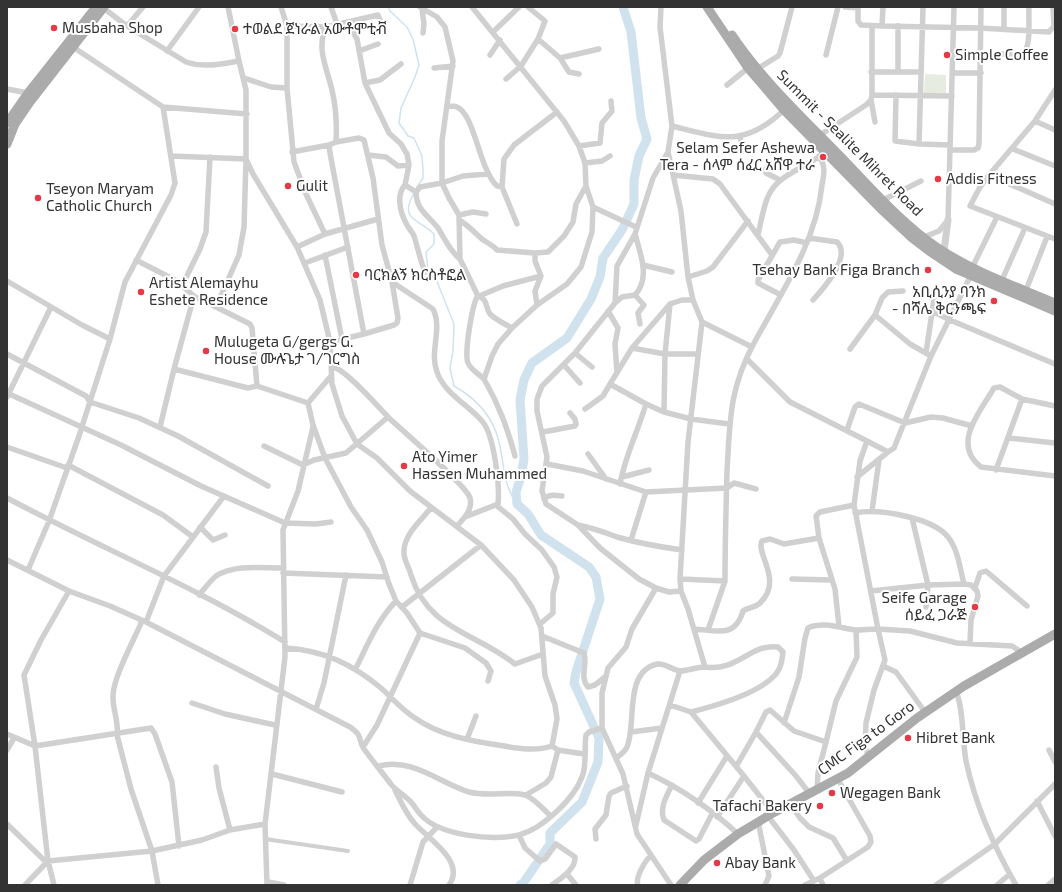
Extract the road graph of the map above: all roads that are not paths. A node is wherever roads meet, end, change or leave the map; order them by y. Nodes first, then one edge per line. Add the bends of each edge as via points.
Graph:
1 (101, 7) edge
2 (143, 7) edge
3 (199, 7) edge
4 (228, 7) edge
5 (281, 7) edge
6 (331, 7) edge
7 (472, 7) edge
8 (519, 7) edge
9 (528, 7) edge
10 (661, 7) edge
11 (707, 7) edge
12 (714, 7) edge
13 (792, 7) edge
14 (838, 7) edge
15 (844, 7) edge
16 (883, 7) edge
17 (924, 7) edge
18 (954, 7) edge
19 (981, 7) edge
20 (1004, 7) edge
21 (1028, 7) edge
22 (1053, 7) edge
23 (421, 8) edge
24 (858, 8) edge
25 (346, 22) junction
26 (338, 24) junction
27 (128, 26) junction
28 (287, 26) junction
29 (882, 26) junction
30 (898, 26) junction
31 (326, 27) junction
32 (383, 27) dead end
33 (872, 27) junction
34 (922, 27) junction
35 (954, 28) junction
36 (980, 28) junction
37 (1004, 29) junction
38 (493, 32) junction
39 (1029, 32) junction
40 (423, 33) dead end
41 (538, 38) junction
42 (500, 40) junction
43 (378, 44) dead end
44 (73, 47) junction
45 (599, 49) dead end
46 (359, 50) junction
47 (167, 51) junction
48 (981, 54) junction
49 (490, 55) dead end
50 (826, 55) dead end
51 (560, 58) junction
52 (239, 61) junction
53 (401, 64) dead end
54 (453, 66) junction
55 (521, 66) junction
56 (434, 68) dead end
57 (753, 68) junction
58 (871, 72) junction
59 (898, 72) junction
60 (921, 72) junction
61 (953, 73) junction
62 (981, 73) junction
63 (579, 74) dead end
64 (244, 78) junction
65 (506, 79) dead end
66 (365, 83) junction
67 (727, 85) dead end
68 (7, 88) edge
69 (287, 88) junction
70 (1055, 90) edge
71 (28, 93) junction
72 (896, 95) junction
73 (920, 95) junction
74 (952, 96) junction
75 (871, 97) junction
76 (611, 101) dead end
77 (448, 106) junction
78 (163, 107) junction
79 (784, 110) junction
80 (859, 110) junction
81 (557, 112) junction
82 (247, 114) junction
83 (873, 114) junction
84 (1035, 121) junction
85 (875, 122) dead end
86 (7, 123) edge
87 (804, 125) junction
88 (672, 126) junction
89 (1055, 130) edge
90 (820, 135) junction
91 (740, 137) junction
92 (336, 142) junction
93 (7, 144) edge
94 (328, 144) junction
95 (919, 144) junction
96 (578, 146) junction
97 (950, 147) junction
98 (1013, 149) junction
99 (743, 151) dead end
100 (292, 152) junction
101 (668, 152) junction
102 (822, 154) junction
103 (368, 155) junction
104 (171, 156) junction
105 (610, 156) dead end
106 (210, 157) junction
107 (246, 159) junction
108 (585, 163) junction
109 (409, 165) junction
110 (1055, 166) edge
111 (766, 169) dead end
112 (488, 174) junction
113 (674, 175) junction
114 (989, 175) junction
115 (780, 180) junction
116 (921, 180) dead end
117 (442, 183) junction
118 (408, 186) junction
119 (586, 186) junction
120 (502, 187) junction
121 (416, 192) junction
122 (883, 200) junction
123 (1055, 204) edge
124 (592, 207) junction
125 (486, 214) dead end
126 (459, 217) junction
127 (997, 217) junction
128 (378, 219) junction
129 (948, 220) junction
130 (748, 221) junction
131 (517, 224) dead end
132 (636, 227) junction
133 (344, 228) junction
134 (1025, 228) junction
135 (324, 234) junction
136 (635, 234) junction
137 (758, 234) junction
138 (924, 237) junction
139 (1047, 237) junction
140 (808, 240) junction
141 (1055, 240) edge
142 (296, 247) junction
143 (348, 247) junction
144 (944, 251) junction
145 (535, 253) junction
146 (325, 255) junction
147 (772, 255) junction
148 (460, 259) junction
149 (136, 260) junction
150 (305, 263) junction
151 (642, 265) junction
152 (425, 272) dead end
153 (672, 272) dead end
154 (972, 272) junction
155 (541, 276) junction
156 (688, 277) junction
157 (1002, 280) junction
158 (7, 281) edge
159 (392, 282) junction
160 (182, 286) junction
161 (1026, 290) junction
162 (902, 291) dead end
163 (635, 295) junction
164 (781, 295) junction
165 (194, 296) junction
166 (478, 296) junction
167 (934, 299) dead end
168 (693, 300) junction
169 (813, 300) dead end
170 (615, 303) junction
171 (1055, 303) edge
172 (670, 304) junction
173 (537, 305) junction
174 (50, 307) junction
175 (216, 307) junction
176 (608, 311) junction
177 (932, 311) junction
178 (1055, 311) edge
179 (875, 315) junction
180 (950, 320) junction
181 (702, 322) junction
182 (640, 324) dead end
183 (512, 328) junction
184 (364, 334) junction
185 (110, 339) junction
186 (342, 339) junction
187 (330, 342) junction
188 (752, 347) junction
189 (632, 348) junction
190 (850, 349) dead end
191 (575, 353) junction
192 (7, 354) edge
193 (665, 354) junction
194 (698, 354) junction
195 (929, 354) junction
196 (746, 359) junction
197 (23, 363) junction
198 (1055, 364) edge
199 (564, 365) junction
200 (332, 367) junction
201 (592, 367) dead end
202 (174, 369) junction
203 (617, 372) junction
204 (331, 376) junction
205 (484, 379) junction
206 (580, 383) dead end
207 (610, 384) junction
208 (257, 386) junction
209 (7, 395) edge
210 (1022, 399) junction
211 (90, 402) junction
212 (308, 403) junction
213 (646, 404) junction
214 (1055, 406) edge
215 (584, 409) dead end
216 (664, 412) junction
217 (570, 413) dead end
218 (388, 417) junction
219 (691, 419) junction
220 (905, 423) junction
221 (729, 424) junction
222 (313, 425) junction
223 (972, 426) junction
224 (82, 427) junction
225 (160, 427) junction
226 (847, 430) junction
227 (543, 432) junction
228 (1008, 438) junction
229 (867, 441) junction
230 (1055, 443) edge
231 (357, 444) junction
232 (264, 446) dead end
233 (7, 447) edge
234 (888, 452) junction
235 (588, 454) dead end
236 (515, 456) dead end
237 (325, 458) junction
238 (879, 460) junction
239 (547, 464) junction
240 (303, 465) junction
241 (68, 467) junction
242 (650, 470) dead end
243 (996, 470) junction
244 (1055, 476) edge
245 (622, 477) junction
246 (857, 477) junction
247 (607, 480) junction
248 (620, 484) junction
249 (268, 486) dead end
250 (727, 488) junction
251 (756, 489) dead end
252 (686, 490) junction
253 (646, 492) junction
254 (224, 496) junction
255 (562, 496) dead end
256 (7, 498) edge
257 (544, 499) junction
258 (496, 505) junction
259 (854, 505) junction
260 (431, 508) junction
261 (872, 512) junction
262 (855, 513) junction
263 (465, 517) junction
264 (912, 518) junction
265 (49, 521) junction
266 (331, 522) dead end
267 (285, 523) junction
268 (578, 525) junction
269 (456, 526) junction
270 (200, 527) junction
271 (225, 535) dead end
272 (193, 537) junction
273 (819, 538) junction
274 (631, 540) junction
275 (481, 546) junction
276 (682, 550) junction
277 (7, 560) edge
278 (28, 570) junction
279 (283, 570) junction
280 (346, 575) junction
281 (164, 576) junction
282 (387, 577) junction
283 (680, 579) junction
284 (792, 579) dead end
285 (832, 580) junction
286 (725, 581) junction
287 (964, 584) junction
288 (928, 585) junction
289 (656, 588) junction
290 (975, 588) junction
291 (69, 591) junction
292 (681, 591) junction
293 (871, 591) junction
294 (199, 594) junction
295 (419, 594) junction
296 (396, 602) junction
297 (1027, 606) dead end
298 (402, 607) junction
299 (926, 607) dead end
300 (144, 621) junction
301 (540, 624) junction
302 (839, 626) junction
303 (878, 629) junction
304 (694, 630) junction
305 (708, 630) junction
306 (856, 630) junction
307 (420, 633) junction
308 (1055, 634) edge
309 (542, 636) junction
310 (1055, 638) edge
311 (970, 643) junction
312 (285, 645) junction
313 (1021, 652) junction
314 (543, 654) junction
315 (329, 657) junction
316 (883, 666) junction
317 (705, 667) junction
318 (356, 668) junction
319 (680, 671) junction
320 (605, 677) junction
321 (488, 681) dead end
322 (280, 690) junction
323 (957, 693) junction
324 (390, 696) junction
325 (192, 703) dead end
326 (670, 705) junction
327 (316, 709) junction
328 (691, 712) junction
329 (926, 712) junction
330 (476, 716) dead end
331 (784, 723) junction
332 (275, 725) junction
333 (600, 728) junction
334 (662, 728) junction
335 (631, 732) junction
336 (756, 732) junction
337 (7, 734) edge
338 (117, 734) junction
339 (14, 738) junction
340 (467, 739) junction
341 (826, 742) junction
342 (35, 746) junction
343 (552, 746) junction
344 (363, 747) junction
345 (7, 750) edge
346 (558, 750) junction
347 (1049, 750) dead end
348 (584, 754) junction
349 (727, 756) junction
350 (869, 756) junction
351 (616, 758) junction
352 (1055, 762) edge
353 (737, 765) junction
354 (379, 766) junction
355 (216, 767) dead end
356 (648, 773) junction
357 (272, 774) junction
358 (744, 776) junction
359 (840, 783) junction
360 (1055, 784) edge
361 (672, 785) junction
362 (626, 786) junction
363 (395, 790) junction
364 (342, 792) dead end
365 (813, 792) junction
366 (526, 795) junction
367 (1037, 801) junction
368 (698, 803) junction
369 (794, 808) junction
370 (712, 814) junction
371 (551, 816) junction
372 (717, 817) junction
373 (772, 817) junction
374 (7, 824) edge
375 (265, 824) junction
376 (759, 826) junction
377 (437, 827) junction
378 (636, 827) junction
379 (230, 830) junction
380 (738, 834) junction
381 (519, 835) junction
382 (427, 836) junction
383 (1055, 836) edge
384 (266, 839) junction
385 (596, 839) dead end
386 (995, 844) junction
387 (179, 846) junction
388 (152, 851) junction
389 (348, 851) dead end
390 (651, 856) junction
391 (846, 860) junction
392 (47, 862) junction
393 (566, 874) junction
394 (1010, 874) junction
395 (820, 878) junction
396 (1055, 879) edge
397 (814, 880) junction
398 (268, 884) edge
399 (25, 885) edge
400 (54, 885) edge
401 (158, 885) edge
402 (284, 885) edge
403 (410, 885) edge
404 (449, 885) edge
405 (552, 885) edge
406 (576, 885) edge
407 (638, 885) edge
408 (671, 885) edge
409 (680, 885) edge
410 (684, 885) edge
411 (765, 885) edge
412 (805, 885) edge
413 (824, 885) edge
414 (936, 885) edge
415 (997, 885) edge
416 (1016, 885) edge
417 (1048, 885) edge

1 - 27 street
1 - 44 main road
1 - 71 main road
2 - 27 street
3 - 47 street
4 - 52 street
5 - 28 street
6 - 26 street
7 - 38 street
8 - 38 street
9 - 41 street via 545,21
10 - 88 street via 660,27
11 - 57 main road
12 - 57 main road, Summit - Sealite Mihret Road
13 - 57 street via 780,53
14 - 50 street
15 - 24 street
16 - 29 street
17 - 34 street
18 - 35 street
19 - 36 street
20 - 37 street
21 - 39 street
22 - 39 street via 1052,30
23 - 40 street
23 - 54 street via 437,17 445,27
24 - 33 street via 858,21 861,25
25 - 26 street
25 - 32 street via 379,15
25 - 46 street via 357,39
26 - 31 street
27 - 47 street
28 - 31 street
28 - 69 street
29 - 30 street
29 - 33 street
30 - 34 street
30 - 59 street
31 - 92 street via 321,50 332,90
33 - 58 street
34 - 35 street
34 - 60 street
35 - 36 street
35 - 61 street
36 - 37 street
36 - 48 street
37 - 39 street
38 - 42 street
39 - 48 street via 1028,50 1022,54
41 - 51 street
41 - 55 street
42 - 49 street
42 - 55 street
43 - 46 street
44 - 78 street
44 - 93 main road via 21,114
45 - 51 street
46 - 66 street
47 - 52 street via 196,66
48 - 62 street
51 - 63 street via 569,72
52 - 64 street
53 - 66 street via 380,80
54 - 56 street
54 - 77 street
55 - 65 street
55 - 81 street
57 - 67 street
57 - 79 main road
57 - 87 main road, Summit - Sealite Mihret Road
58 - 59 street
58 - 75 street
59 - 60 street
60 - 73 street
61 - 62 street
61 - 74 street
62 - 97 street via 978,148 974,150
64 - 69 street via 272,87
64 - 82 street
66 - 109 street via 389,133 407,154
68 - 71 street
69 - 100 street
70 - 84 street
71 - 86 main road
72 - 73 street
72 - 75 street
72 - 95 street via 895,141
73 - 74 street
73 - 95 street
74 - 97 street
75 - 80 street
75 - 83 street
76 - 96 street via 612,111 602,123 600,143
77 - 112 street via 457,107 465,115
77 - 117 street via 442,141
78 - 82 street
78 - 104 street
79 - 87 main road
79 - 91 street via 764,127
80 - 83 street
80 - 90 street
81 - 96 street
81 - 120 street via 506,154
82 - 107 street
83 - 85 street
84 - 89 street
84 - 98 street
87 - 90 main road, Summit - Sealite Mihret Road
87 - 102 main road
88 - 91 street via 715,137
88 - 101 street
90 - 122 main road, Summit - Sealite Mihret Road
91 - 99 street
92 - 94 street
92 - 103 street via 362,138
94 - 100 street
94 - 133 street
95 - 97 street
96 - 108 street
97 - 129 street
98 - 110 street
98 - 114 street
100 - 135 street via 306,194
101 - 113 street
101 - 132 street via 653,178
102 - 115 street
102 - 140 street via 824,166 821,201
102 - 154 main road via 912,238 935,256
103 - 109 street via 386,157 398,166
103 - 128 street
104 - 106 street
104 - 149 street via 175,183 171,195
105 - 108 street via 602,161
106 - 107 street
106 - 160 street via 206,232
107 - 142 street
107 - 175 street via 244,227 239,255
108 - 119 street
109 - 118 street
111 - 115 street via 766,174
112 - 117 street via 463,176
112 - 120 street via 497,186
113 - 130 street via 713,179 727,191
113 - 156 street via 681,211
114 - 123 street
114 - 127 street via 970,206
115 - 137 street via 769,194
116 - 122 street
117 - 121 street via 420,187
117 - 126 street
118 - 121 street
118 - 152 street via 400,193 401,211 406,224 414,234 418,256
119 - 124 street
119 - 145 street via 576,204 573,222 564,236 548,252
120 - 131 street
121 - 148 street via 416,200 421,210 437,227 451,251
122 - 138 main road, Summit - Sealite Mihret Road
124 - 132 street
124 - 173 street via 592,232 581,267 567,284
125 - 126 street via 468,212
126 - 145 street via 497,250
126 - 148 street
127 - 134 street
127 - 154 street
128 - 133 street
128 - 159 street
129 - 138 street via 939,231
129 - 144 street
130 - 137 street
130 - 156 street via 713,267
132 - 136 street
133 - 135 street
133 - 143 street
134 - 139 street
134 - 157 street
135 - 142 street
136 - 151 street
136 - 170 street via 617,266
137 - 147 street
138 - 144 main road, Summit - Sealite Mihret Road
139 - 141 street
139 - 161 street
140 - 147 street via 780,242
140 - 164 street
140 - 169 street via 837,242 841,250 835,273
142 - 150 street
143 - 146 street
143 - 184 street
144 - 154 main road, Summit - Sealite Mihret Road
145 - 155 street via 535,261
146 - 150 street
146 - 186 street
147 - 164 street via 758,283
148 - 166 street
149 - 160 street
149 - 185 street via 122,288
150 - 187 street via 320,300
151 - 153 street
151 - 163 street via 642,285
154 - 157 main road, Summit - Sealite Mihret Road
154 - 178 main road
154 - 180 street
155 - 166 street
155 - 173 street via 535,291
156 - 168 street
157 - 161 main road, Summit - Sealite Mihret Road
158 - 174 street
159 - 184 street via 397,323
159 - 258 street via 430,306 436,315 434,355 437,374 450,392 470,408 487,428 496,475 499,502
160 - 165 street
161 - 171 main road, Summit - Sealite Mihret Road
162 - 179 street via 888,292 878,304
163 - 170 street via 622,297
163 - 182 street via 644,305 638,313
164 - 188 street
165 - 175 street
165 - 202 street
166 - 183 street via 483,298 492,316
166 - 205 street via 467,358 471,368
167 - 177 street
168 - 172 street
168 - 181 street
170 - 176 street
172 - 189 street
172 - 193 street
173 - 183 street
174 - 185 street
174 - 197 street
175 - 208 street via 250,324
176 - 191 street
176 - 203 street via 618,328 614,344
177 - 180 street
177 - 195 street
179 - 190 street
179 - 195 street via 910,344
180 - 195 street
180 - 198 street
181 - 188 street
181 - 194 street
183 - 205 street via 495,350
184 - 186 street
185 - 211 street
186 - 187 street
187 - 200 street
188 - 196 street
189 - 193 street
189 - 203 street
191 - 199 street
191 - 201 street
192 - 197 street
193 - 194 street
193 - 216 street
194 - 219 street
195 - 220 street
196 - 221 street via 736,384
196 - 226 street via 790,402
197 - 209 street
197 - 211 street via 86,396
199 - 206 street
199 - 227 street via 542,386 539,393 537,411
200 - 204 street
200 - 218 street via 341,370
202 - 208 street via 248,388
202 - 225 street
203 - 207 street
204 - 212 street
204 - 231 street via 342,416
205 - 236 street via 499,405
207 - 213 street
207 - 215 street via 599,399
208 - 212 street
209 - 224 street
210 - 214 street
210 - 223 street via 1000,387 994,388
210 - 228 street
211 - 224 street
211 - 225 street
212 - 222 street
213 - 216 street
213 - 245 street via 627,454
216 - 219 street
217 - 227 street via 575,419 575,426
218 - 231 street
218 - 263 street via 469,495 470,504
219 - 221 street
219 - 252 street
220 - 223 street via 931,417
220 - 226 street via 859,404 854,407
220 - 234 street via 894,448
221 - 250 street
222 - 237 street
222 - 240 street
223 - 243 street via 966,442 971,457 981,467
224 - 241 street
224 - 254 street
225 - 249 street
226 - 229 street
227 - 239 street
228 - 230 street
228 - 243 street
229 - 234 street
229 - 246 street
231 - 237 street via 346,453
231 - 260 street via 377,458
232 - 240 street
233 - 241 street
234 - 238 street
235 - 247 street
237 - 240 street
237 - 282 street via 351,507 367,530
238 - 246 street
238 - 261 street
239 - 247 street via 583,471
239 - 257 street via 542,491
240 - 267 street via 298,491
241 - 265 street
241 - 272 street via 163,515
242 - 245 street
243 - 244 street
245 - 248 street
246 - 259 street
247 - 248 street
248 - 253 street
250 - 251 street via 734,483
250 - 252 street
250 - 286 street
252 - 253 street
252 - 276 street
253 - 274 street
254 - 267 street
254 - 270 street
255 - 257 street via 546,496
256 - 265 street
257 - 268 street via 552,509
258 - 263 street
258 - 301 street via 542,550 556,572 553,613
259 - 262 street
259 - 273 street via 817,513
260 - 269 street
260 - 295 street via 409,535 404,552
261 - 262 street
261 - 264 street
262 - 293 street
263 - 269 street
264 - 287 street via 943,530 954,548
264 - 288 street
265 - 278 street
265 - 281 street
266 - 267 street
267 - 279 street
268 - 274 street via 600,529
268 - 289 street via 600,548 639,579
269 - 275 street
270 - 271 street via 213,540
270 - 272 street
272 - 281 street
273 - 285 street
273 - 305 street via 784,544 770,539 762,541 770,580 770,587 765,596 760,603 743,611 735,627 723,631
274 - 276 street
275 - 295 street
275 - 301 street via 514,580
276 - 283 street
277 - 278 street
278 - 291 street
279 - 280 street
279 - 294 street via 244,569 223,573
279 - 312 street
280 - 282 street
280 - 315 street
281 - 294 street
281 - 300 street
282 - 296 street
283 - 286 street
283 - 292 street
284 - 285 street
285 - 302 street
286 - 305 street
287 - 288 street
287 - 290 street
288 - 293 street
288 - 299 street
289 - 292 street via 669,592
289 - 320 street via 632,629 626,646 612,660
290 - 297 street via 980,573 986,571
290 - 311 street via 978,596 971,620
291 - 300 street
291 - 342 street via 24,675
292 - 304 street
293 - 303 street
294 - 312 street via 247,619
295 - 298 street
295 - 314 street via 445,623 515,664
296 - 298 street
296 - 318 street via 375,627
298 - 307 street
300 - 322 street
300 - 338 street via 112,696
301 - 309 street
302 - 306 street
302 - 331 street via 808,628 799,677
303 - 306 street
303 - 311 street via 910,631 957,643
303 - 316 street via 884,654
304 - 305 street
304 - 317 street
306 - 341 street via 857,657 836,701
307 - 321 street via 471,652 490,668
307 - 324 street
308 - 313 main road, CMC Figa to Goro
309 - 314 street
309 - 320 street via 584,653 584,680 588,687
310 - 323 main road
311 - 313 street via 1016,646
312 - 315 street
312 - 322 street
313 - 323 main road, CMC Figa to Goro
314 - 343 street via 545,676 555,705 557,720
315 - 318 street
315 - 327 street
316 - 329 street via 896,672
316 - 350 street via 866,723 865,748
317 - 319 street
317 - 328 street via 722,668 763,647 778,647 783,652 779,670 771,679 744,694
318 - 324 street
319 - 326 street
319 - 335 street via 668,665 656,664 644,671 634,691
320 - 333 street
322 - 327 street
322 - 332 street
323 - 329 main road, CMC Figa to Goro
323 - 359 main road
323 - 386 street via 966,760 977,798
324 - 340 street via 425,725
324 - 344 street
325 - 332 street via 225,714
326 - 328 street
326 - 334 street
327 - 344 street via 359,734
328 - 349 street
329 - 350 main road, CMC Figa to Goro
330 - 340 street
331 - 336 street via 768,710
331 - 341 street via 804,735
332 - 357 street
333 - 348 street via 586,735
333 - 351 street
334 - 335 street
334 - 356 street
335 - 351 street via 627,747
336 - 353 street
336 - 365 street
337 - 339 street
338 - 342 street
338 - 387 street via 147,728 154,730 172,782
338 - 388 street via 133,796
339 - 342 street
339 - 345 street
340 - 343 street via 533,750
341 - 365 street
342 - 392 street
343 - 346 street
344 - 354 street
346 - 348 street
346 - 366 street via 551,777
347 - 352 street
348 - 371 street via 583,776 578,786
349 - 353 street
349 - 368 street
350 - 365 main road, CMC Figa to Goro via 848,773
351 - 362 street
353 - 358 street
354 - 363 street
354 - 366 street via 407,766 435,775 469,792
355 - 379 street
356 - 361 street
356 - 378 street
357 - 364 street
357 - 375 street
358 - 372 street
358 - 373 street
359 - 369 main road
359 - 391 street via 870,836 868,847
360 - 367 street
361 - 368 street
361 - 370 street via 663,806 664,820 696,841
362 - 378 street
362 - 385 street via 609,796 606,815 595,829
363 - 377 street via 411,802 420,815
363 - 382 street via 406,812
365 - 373 main road, CMC Figa to Goro
366 - 371 street
367 - 383 street
367 - 386 street
368 - 370 street
369 - 373 main road
369 - 391 street via 809,827 833,838
370 - 372 street
371 - 381 street
372 - 380 street
373 - 376 main road
373 - 380 main road, CMC Figa to Goro
373 - 397 street
374 - 392 street
375 - 379 street
375 - 384 street
376 - 410 main road via 718,853
376 - 411 street via 769,876
377 - 381 street via 462,834 494,837
377 - 382 street
378 - 390 street via 637,834
379 - 387 street
380 - 409 main road, CMC Figa to Goro via 704,860
381 - 393 street via 525,848 538,860 545,859 556,844 575,857
382 - 403 street via 420,848 417,867
382 - 404 street via 443,851 452,866 454,877
384 - 389 street
384 - 398 street
386 - 394 street
386 - 414 street
387 - 388 street
388 - 392 street
388 - 401 street
390 - 407 street via 644,862
390 - 408 street
391 - 395 street
392 - 399 street
392 - 400 street
393 - 405 street
393 - 406 street
394 - 415 street
394 - 416 street
395 - 397 street
395 - 413 street
396 - 417 street
397 - 412 street
398 - 402 street

